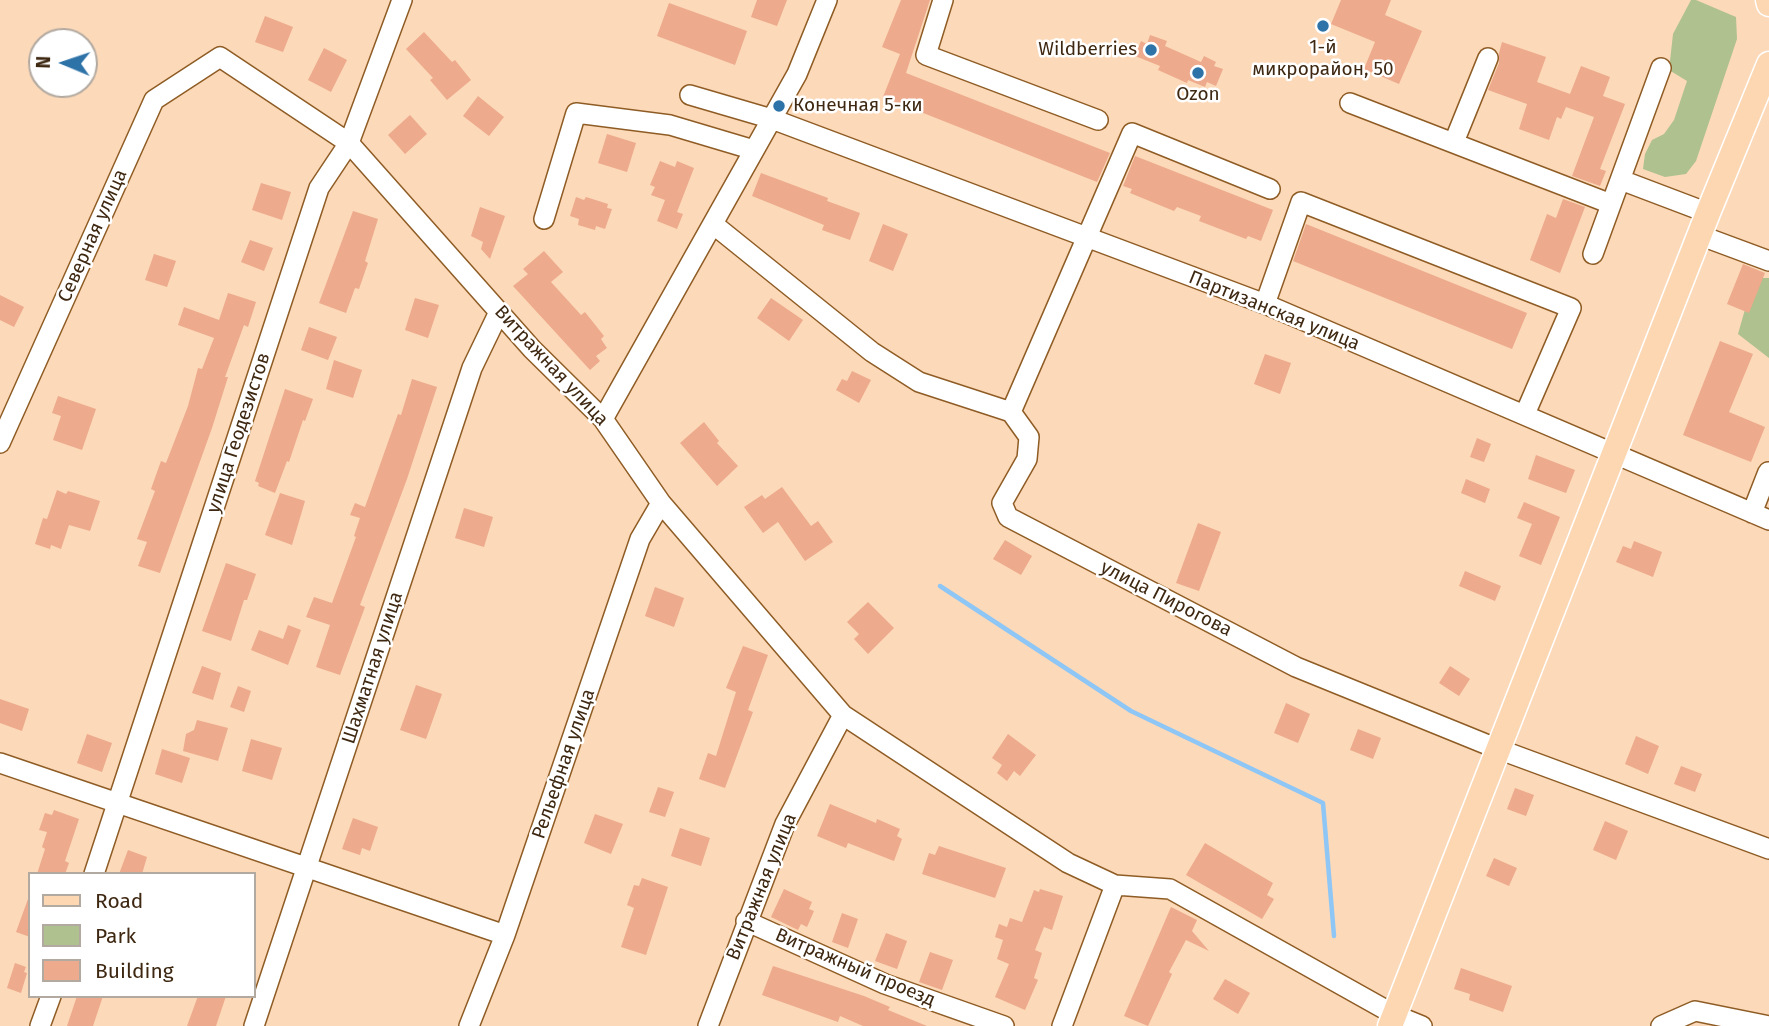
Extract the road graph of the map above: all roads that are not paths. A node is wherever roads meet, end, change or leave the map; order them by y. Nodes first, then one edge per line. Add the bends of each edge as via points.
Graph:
1 (402, 0) edge
2 (827, 0) edge
3 (943, 0) edge
4 (1769, 40) edge
5 (220, 57) joint
6 (1488, 58) dead end
7 (1768, 66) edge
8 (1661, 68) dead end
9 (690, 96) dead end
10 (1350, 103) dead end
11 (772, 119) junction
12 (1098, 120) dead end
13 (1454, 142) junction
14 (349, 143) junction
15 (754, 150) junction
16 (1621, 180) junction
17 (1270, 188) dead end
18 (1611, 204) junction
19 (544, 219) dead end
20 (713, 224) junction
21 (1703, 224) junction
22 (1087, 238) junction
23 (1593, 254) dead end
24 (1769, 261) edge
25 (1265, 304) junction
26 (499, 312) junction
27 (1011, 412) junction
28 (1525, 414) junction
29 (603, 419) junction
30 (0, 443) edge
31 (1614, 452) junction
32 (1768, 472) edge
33 (661, 503) junction
34 (1760, 516) edge
35 (843, 715) junction
36 (1498, 749) junction
37 (0, 763) edge
38 (119, 803) junction
39 (1769, 849) edge
40 (307, 866) junction
41 (95, 872) edge
42 (1115, 885) junction
43 (746, 921) junction
44 (505, 935) junction
45 (50, 998) edge
46 (1393, 1020) edge
47 (40, 1026) edge
48 (254, 1026) edge
49 (469, 1026) edge
50 (708, 1026) edge
51 (1003, 1026) edge
52 (1062, 1026) edge
53 (1422, 1026) edge
54 (1661, 1026) edge
55 (1769, 1026) edge

1 - 14 street, улица Геодезистов
2 - 11 street via 797,74
3 - 12 street via 926,55
4 - 7 main road
5 - 14 street, Витражная улица
5 - 30 street, Северная улица via 154,100
6 - 13 street
7 - 21 main road
8 - 16 street
9 - 11 street, Партизанская улица
10 - 13 street
11 - 15 street
11 - 22 street, Партизанская улица
13 - 18 street
14 - 26 street, Витражная улица
14 - 38 street, улица Геодезистов via 319,188
15 - 19 street via 670,125 576,113
15 - 20 street
16 - 18 street
16 - 21 street
17 - 22 street via 1132,133
18 - 23 street
20 - 27 street via 895,368 919,382
20 - 29 street
21 - 24 street
21 - 31 main road
22 - 25 street, Партизанская улица
22 - 27 street
25 - 28 street, Партизанская улица
25 - 28 street via 1301,202 1571,308
26 - 29 street, Витражная улица
26 - 40 street, Шахматная улица via 472,368
27 - 36 street, улица Пирогова via 1029,437 1027,459 1002,503 1008,517 1296,667
28 - 31 street, Партизанская улица
29 - 33 street, Витражная улица
31 - 34 street, Партизанская улица
31 - 36 main road
32 - 34 street
33 - 35 street, Витражная улица
33 - 44 street, Рельефная улица via 640,539
35 - 42 street, Витражная улица via 1068,863
35 - 43 street, Витражная улица via 785,824
36 - 39 street, улица Пирогова
36 - 46 main road
37 - 38 street
38 - 40 street
38 - 41 street, улица Геодезистов
40 - 44 street
40 - 48 street, Шахматная улица
42 - 46 street, Витражная улица via 1170,889
42 - 52 street
43 - 50 street, Витражная улица
43 - 51 street, Витражный проезд via 885,985
44 - 49 street, Рельефная улица
45 - 47 street
46 - 53 street, Витражная улица
54 - 55 street via 1695,1011

